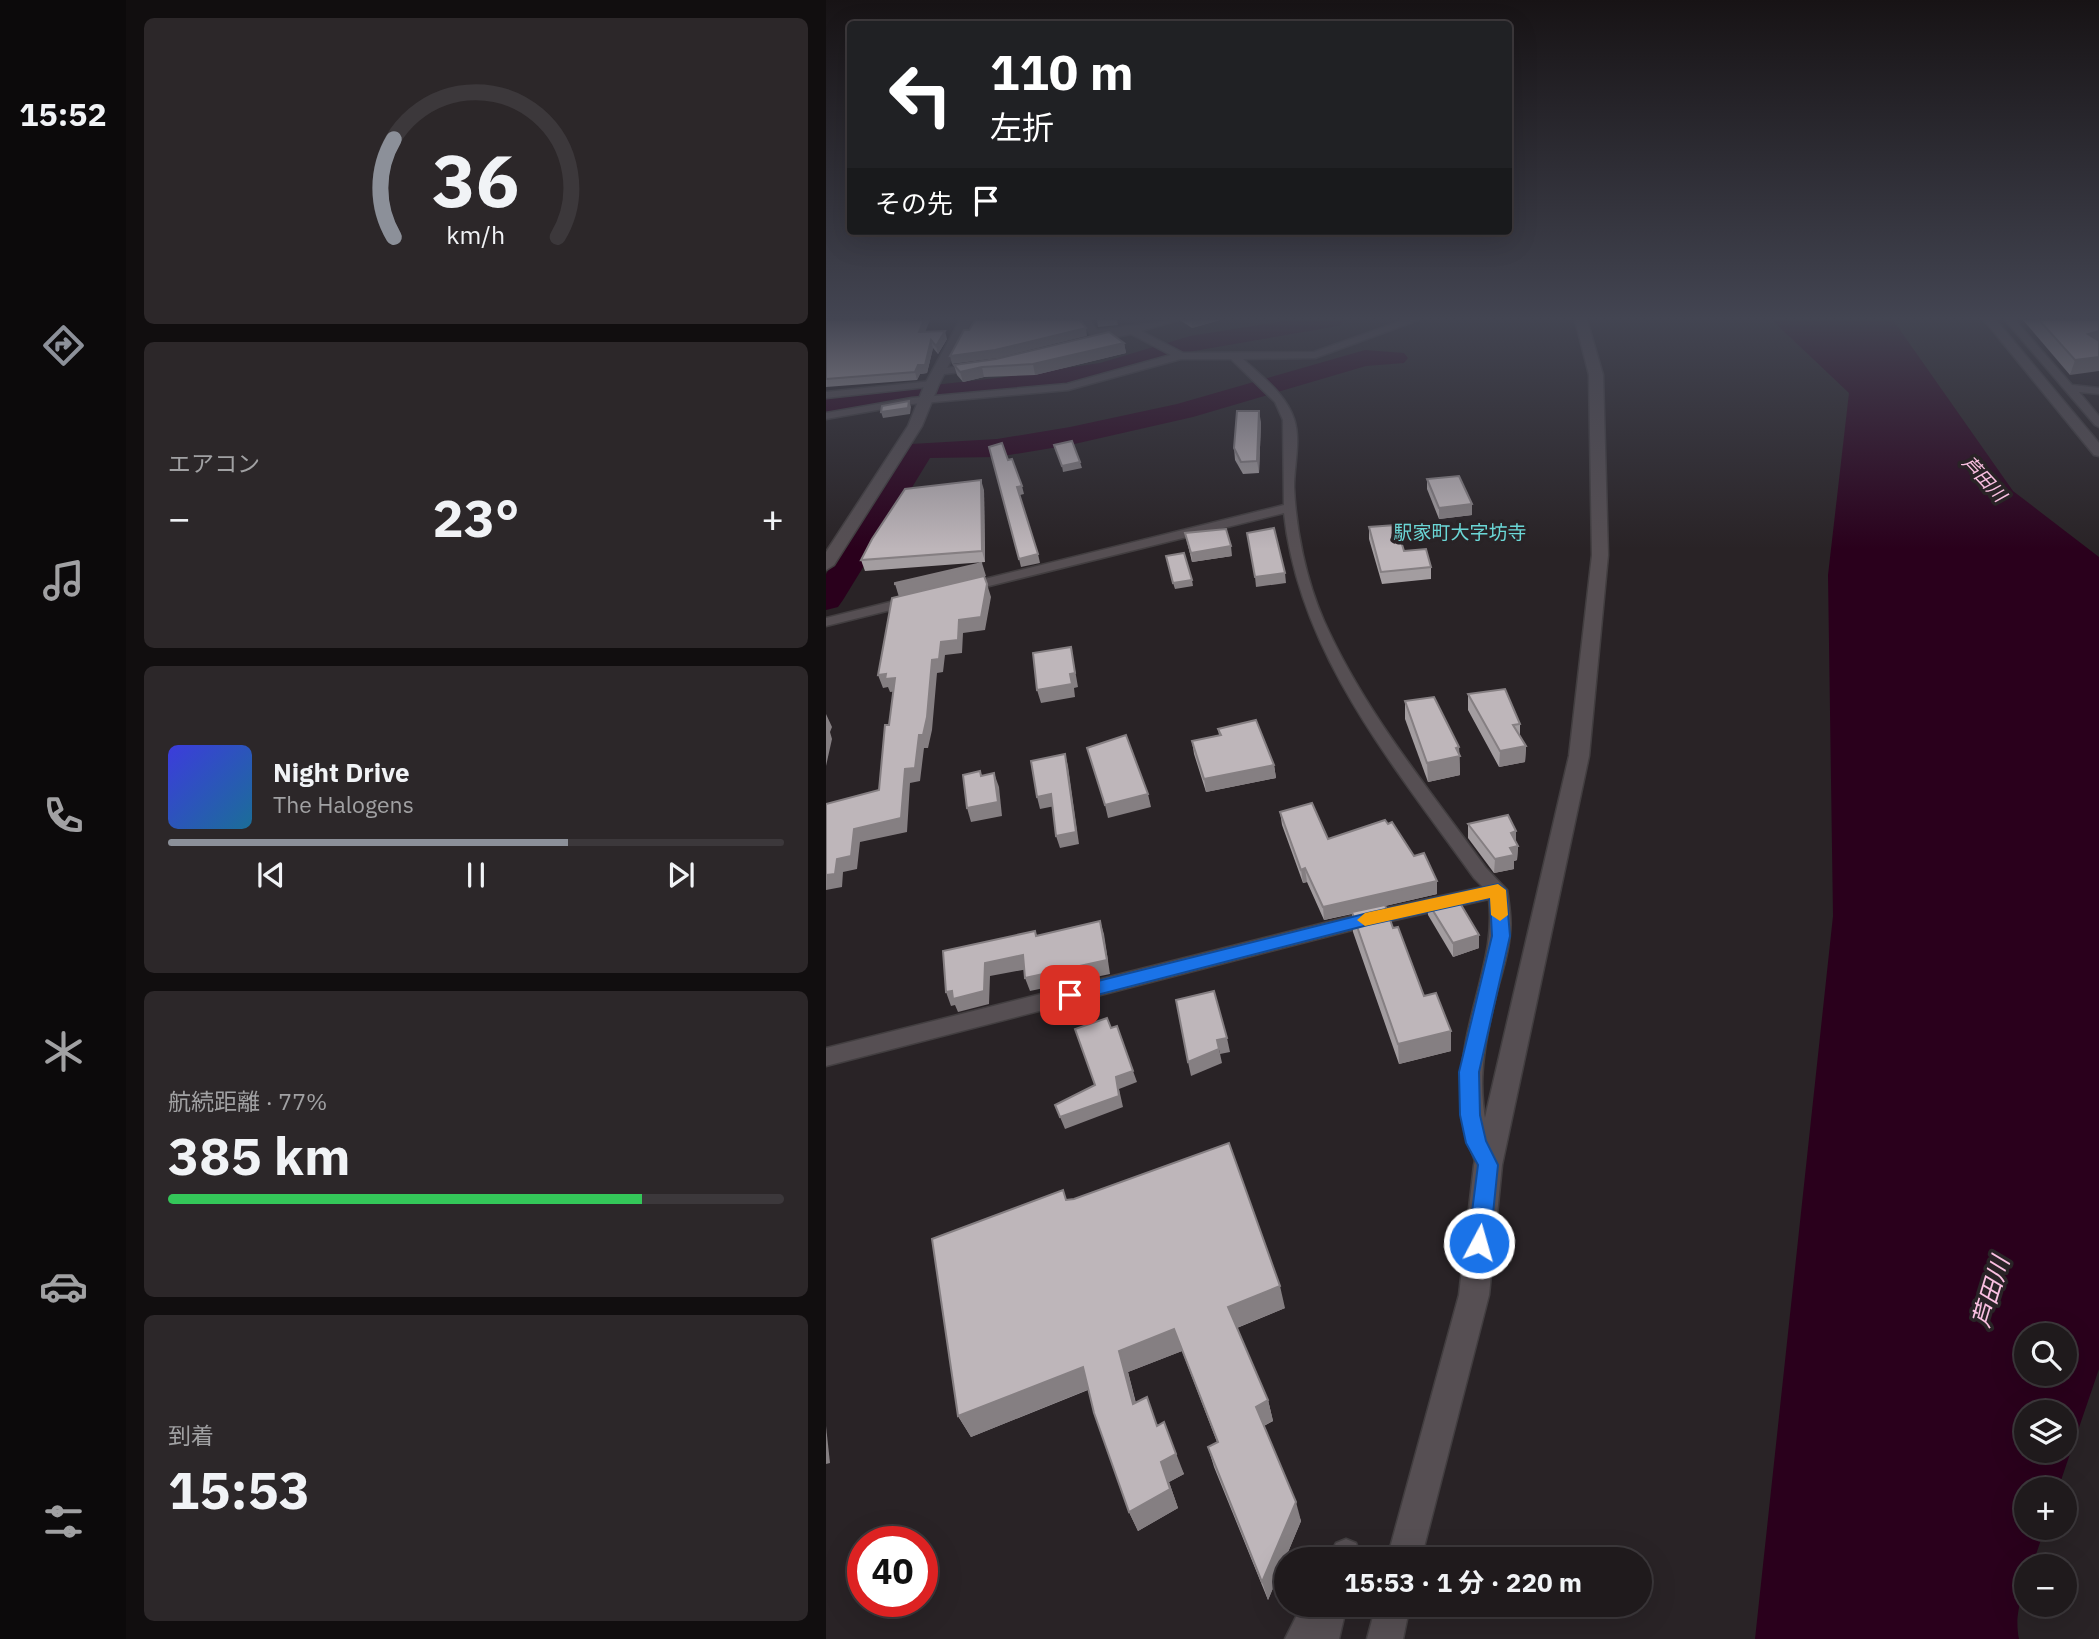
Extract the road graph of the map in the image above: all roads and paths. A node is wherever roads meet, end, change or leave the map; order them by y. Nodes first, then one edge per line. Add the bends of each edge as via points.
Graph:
1 (899, 396) edge
2 (926, 396) edge
3 (1275, 396) edge
4 (1596, 396) edge
5 (2053, 396) edge
6 (2076, 396) edge
7 (826, 416) edge
8 (2099, 423) edge
9 (2099, 452) edge
10 (1291, 507) junction
11 (826, 565) edge
12 (949, 592) edge
13 (923, 598) edge
14 (826, 622) edge
15 (1498, 890) junction
16 (826, 1057) edge
17 (1488, 1165) junction
18 (1407, 1547) edge
19 (1312, 1617) edge
20 (1330, 1617) edge
21 (1390, 1617) edge
22 (1300, 1639) edge
23 (1324, 1639) edge
24 (1385, 1639) edge

1 - 7 street
2 - 11 street
3 - 10 street via 1289,421
4 - 17 street via 1600,555 1579,756
5 - 9 street
6 - 8 street
10 - 12 street
10 - 15 street via 1295,551 1316,620 1369,719 1480,873
13 - 14 street
15 - 16 street
15 - 17 street via 1501,936 1469,1072 1470,1115 1476,1143
17 - 18 street via 1474,1295
19 - 22 street
20 - 23 street
21 - 24 street

